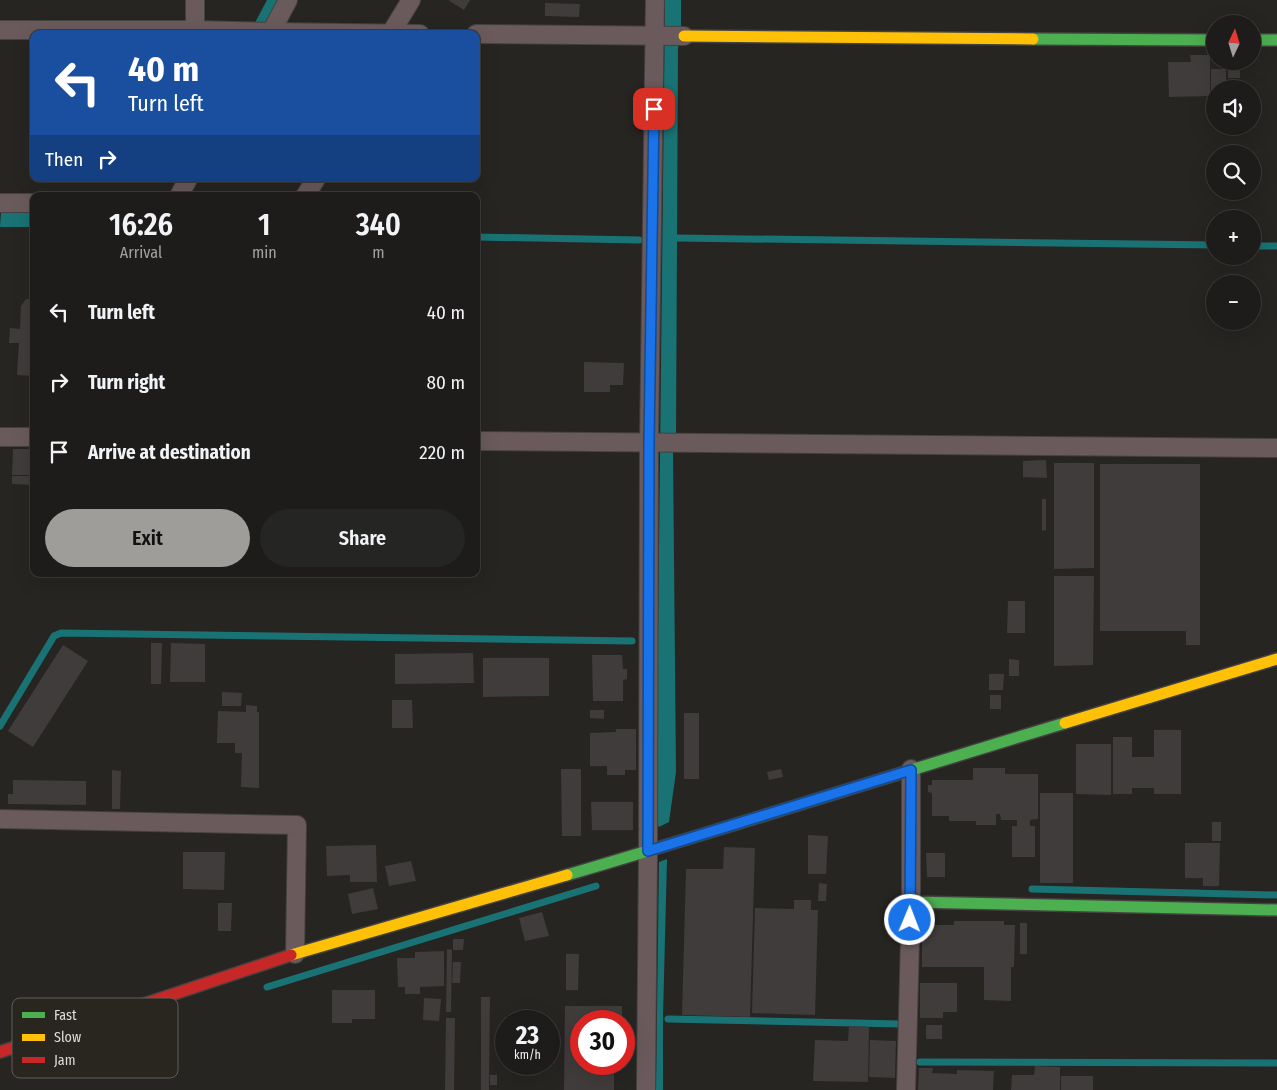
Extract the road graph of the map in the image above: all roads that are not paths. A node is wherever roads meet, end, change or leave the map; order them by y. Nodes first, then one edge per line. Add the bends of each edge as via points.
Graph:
1 (196, 0) edge
2 (288, 0) edge
3 (411, 0) edge
4 (655, 0) edge
5 (0, 30) edge
6 (195, 30) joint
7 (272, 30) edge
8 (393, 30) edge
9 (480, 34) edge
10 (658, 36) junction
11 (684, 36) joint
12 (1206, 40) edge
13 (1261, 40) edge
14 (1277, 40) edge
15 (0, 203) edge
16 (30, 203) edge
17 (0, 437) edge
18 (30, 437) edge
19 (480, 441) edge
20 (653, 443) junction
21 (1277, 448) edge
22 (1277, 659) edge
23 (911, 770) junction
24 (0, 819) edge
25 (648, 851) junction
26 (911, 902) junction
27 (1277, 910) edge
28 (295, 954) junction
29 (163, 998) edge
30 (12, 1048) edge
31 (0, 1052) edge
32 (646, 1090) edge
33 (906, 1090) edge

1 - 6 street
2 - 7 street
3 - 8 street
4 - 10 street
5 - 6 street
9 - 10 street
10 - 11 street
10 - 20 street
11 - 12 street
13 - 14 street
15 - 16 street
17 - 18 street
19 - 20 street
20 - 21 street
20 - 25 street
22 - 23 street
23 - 25 street
23 - 26 street
24 - 28 street via 297,825
25 - 28 street
25 - 32 street
26 - 27 street
26 - 33 street
28 - 29 street
30 - 31 street

